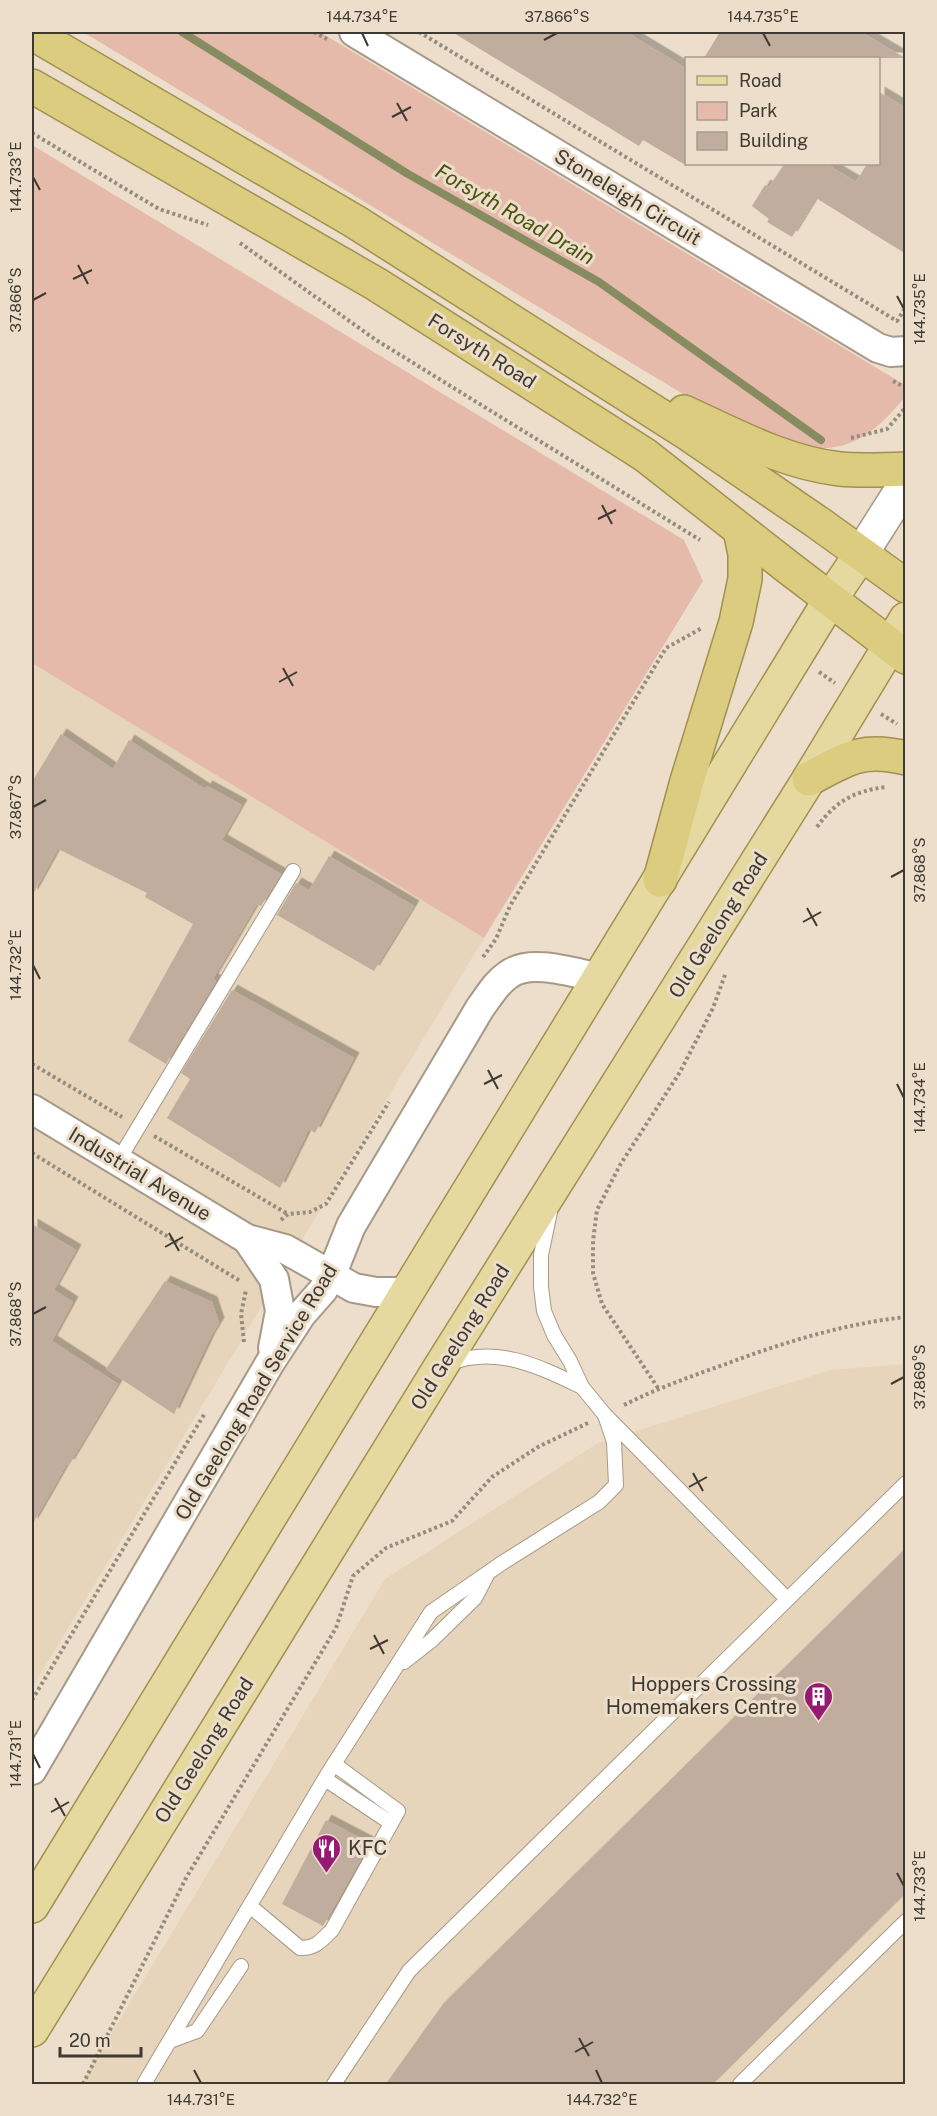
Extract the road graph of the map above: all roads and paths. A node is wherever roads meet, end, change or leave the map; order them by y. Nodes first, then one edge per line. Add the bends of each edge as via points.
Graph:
1 (354, 32) edge
2 (419, 32) edge
3 (32, 33) edge
4 (32, 86) edge
5 (32, 132) edge
6 (213, 227) dead end
7 (238, 242) dead end
8 (906, 306) edge
9 (906, 351) edge
10 (576, 362) junction
11 (906, 407) edge
12 (841, 469) junction
13 (906, 469) edge
14 (906, 483) edge
15 (740, 530) junction
16 (704, 542) dead end
17 (861, 554) junction
18 (906, 586) edge
19 (830, 600) junction
20 (736, 622) junction
21 (900, 640) edge
22 (797, 656) junction
23 (857, 699) junction
24 (901, 757) edge
25 (809, 779) junction
26 (813, 832) dead end
27 (292, 871) dead end
28 (660, 880) junction
29 (483, 958) dead end
30 (727, 970) dead end
31 (600, 978) junction
32 (32, 1064) edge
33 (394, 1094) dead end
34 (32, 1109) edge
35 (139, 1127) junction
36 (32, 1153) edge
37 (118, 1161) junction
38 (557, 1181) junction
39 (288, 1214) junction
40 (258, 1241) junction
41 (331, 1276) junction
42 (408, 1292) junction
43 (906, 1317) edge
44 (245, 1347) dead end
45 (271, 1361) junction
46 (441, 1366) junction
47 (582, 1387) junction
48 (658, 1388) junction
49 (210, 1406) dead end
50 (605, 1414) junction
51 (906, 1483) edge
52 (489, 1572) junction
53 (787, 1599) junction
54 (395, 1668) junction
55 (32, 1700) edge
56 (334, 1764) junction
57 (32, 1770) edge
58 (325, 1779) junction
59 (391, 1823) junction
60 (32, 1906) edge
61 (250, 1906) junction
62 (906, 1921) edge
63 (241, 1966) dead end
64 (32, 2030) edge
65 (170, 2041) junction
66 (83, 2085) edge
67 (144, 2085) edge
68 (334, 2085) edge
69 (740, 2085) edge

1 - 9 street, Stoneleigh Circuit via 878,348
2 - 8 path via 897,321
3 - 10 highway, Forsyth Road via 354,221
4 - 15 highway, Forsyth Road via 386,291 645,455
5 - 6 path via 159,209
7 - 16 path via 376,340
10 - 12 highway via 762,447
10 - 17 highway, Forsyth Road via 684,431
11 - 12 path via 887,429 848,440
12 - 13 highway
14 - 17 main road
15 - 19 highway, Forsyth Road
15 - 20 highway via 745,579
17 - 18 highway, Forsyth Road
17 - 19 main road
19 - 21 highway, Forsyth Road
19 - 22 main road
20 - 28 highway
20 - 29 path via 715,619 666,648 510,906
21 - 23 main road, Old Geelong Road
22 - 23 path
22 - 28 main road
23 - 24 path via 903,728
23 - 25 main road, Old Geelong Road
24 - 25 highway via 876,753 851,757
24 - 26 path via 893,786 845,799
25 - 38 main road, Old Geelong Road
27 - 35 lane
28 - 31 main road
30 - 48 path via 680,1072 620,1165 597,1210 593,1273 603,1304
31 - 41 street, Old Geelong Road Service Road via 528,966 501,980 480,1008 351,1226
31 - 42 main road
32 - 35 path
33 - 39 path via 326,1204 310,1212
34 - 37 street, Industrial Avenue
35 - 37 lane
35 - 39 path
36 - 44 path via 248,1286 241,1314
37 - 40 street, Industrial Avenue
38 - 46 main road, Old Geelong Road
38 - 47 lane via 541,1255 541,1287 544,1311
39 - 40 path
40 - 41 street, Industrial Avenue via 285,1249
40 - 45 street, Industrial Avenue via 274,1279 280,1311
41 - 42 street, Industrial Avenue via 354,1288
41 - 45 street, Old Geelong Road Service Road
42 - 60 main road
43 - 48 path via 874,1320 785,1342
45 - 57 street, Old Geelong Road Service Road
46 - 47 lane via 490,1355 535,1365
46 - 64 main road, Old Geelong Road
47 - 50 lane
48 - 50 path
49 - 55 path
50 - 52 lane via 614,1442 616,1485 599,1502
50 - 53 lane
50 - 66 path via 519,1459 492,1477 452,1521 386,1548 353,1576 336,1628 186,1878
51 - 53 lane
52 - 54 lane via 475,1598 432,1640
52 - 54 lane via 431,1612
53 - 68 lane via 409,1971
54 - 56 lane
56 - 58 lane
56 - 59 lane via 398,1811
58 - 59 lane
58 - 61 lane
59 - 61 lane via 332,1930 319,1944 300,1948
61 - 65 lane
62 - 69 lane
63 - 65 lane via 197,2031
65 - 67 lane

